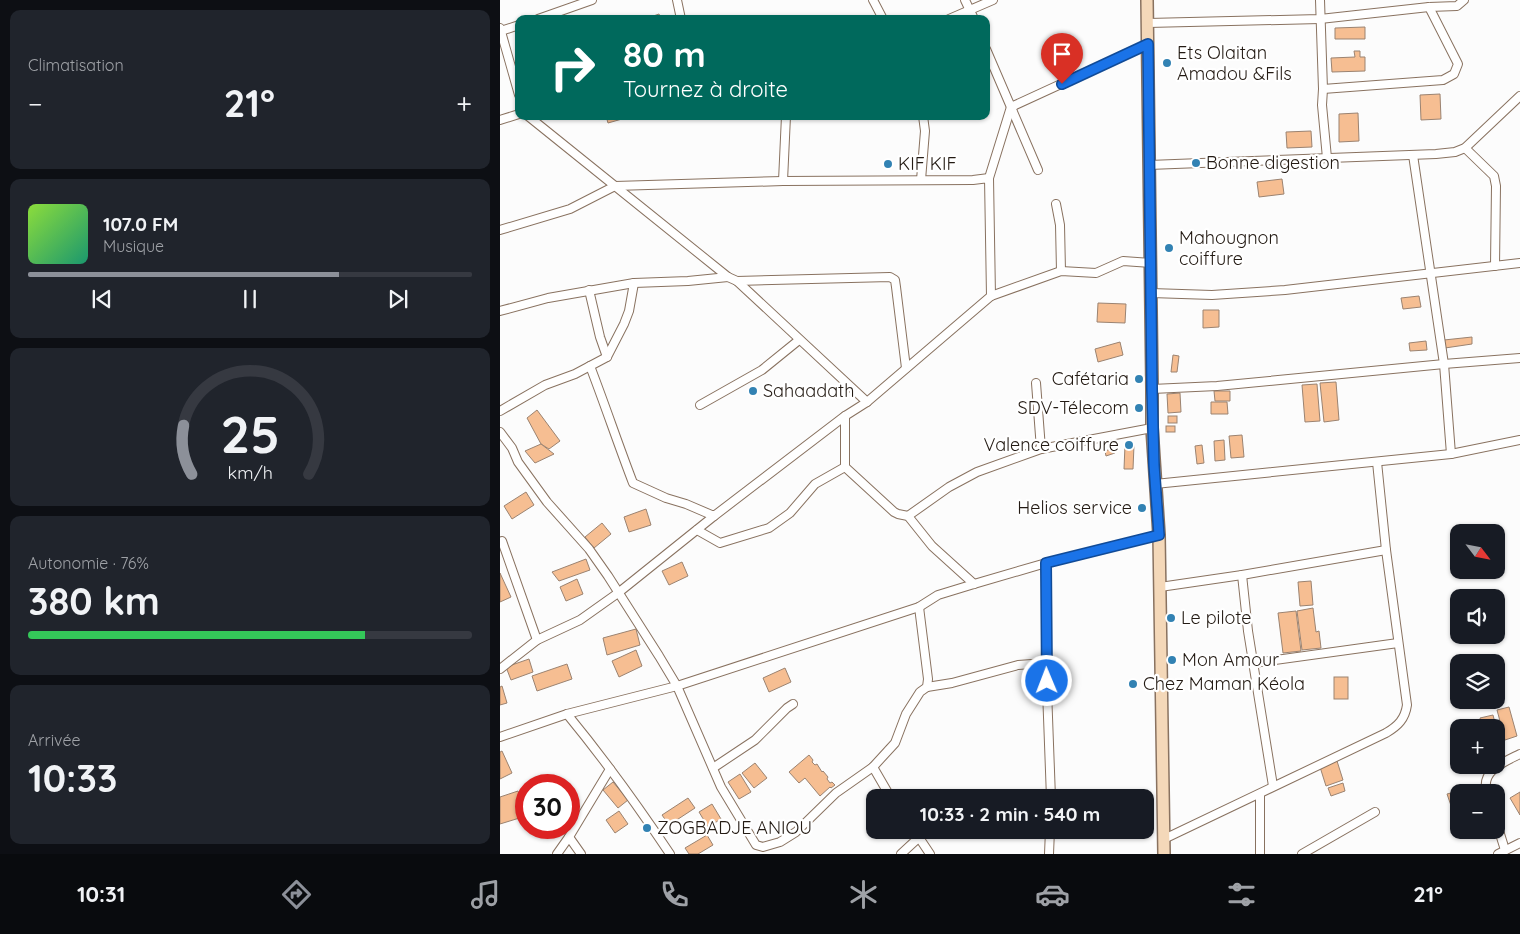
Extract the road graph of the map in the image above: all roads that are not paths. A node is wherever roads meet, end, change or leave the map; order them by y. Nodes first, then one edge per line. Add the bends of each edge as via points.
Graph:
1 (592, 0) edge
2 (677, 0) edge
3 (873, 0) edge
4 (965, 0) edge
5 (993, 0) edge
6 (1147, 0) edge
7 (1320, 0) edge
8 (1464, 0) edge
9 (582, 1) edge
10 (1429, 7) junction
11 (970, 10) junction
12 (548, 15) edge
13 (680, 15) edge
14 (881, 15) edge
15 (958, 15) edge
16 (972, 15) edge
17 (1320, 19) junction
18 (1148, 23) junction
19 (515, 26) edge
20 (500, 30) edge
21 (1148, 44) junction
22 (990, 58) edge
23 (515, 82) edge
24 (1323, 89) junction
25 (1519, 100) edge
26 (1011, 108) junction
27 (515, 115) edge
28 (500, 120) edge
29 (533, 120) edge
30 (786, 120) edge
31 (924, 120) edge
32 (1465, 148) junction
33 (1413, 155) junction
34 (1326, 158) junction
35 (1149, 165) junction
36 (1038, 170) dead end
37 (989, 178) junction
38 (921, 180) junction
39 (783, 181) junction
40 (615, 186) junction
41 (1056, 204) dead end
42 (500, 230) edge
43 (1151, 263) junction
44 (1520, 263) edge
45 (1495, 266) junction
46 (1061, 271) junction
47 (1430, 274) junction
48 (728, 277) junction
49 (737, 281) junction
50 (634, 283) junction
51 (589, 290) junction
52 (1151, 292) junction
53 (991, 296) junction
54 (500, 311) edge
55 (799, 340) junction
56 (607, 357) junction
57 (1520, 358) edge
58 (1444, 364) junction
59 (590, 366) junction
60 (906, 368) junction
61 (1036, 383) dead end
62 (1152, 389) junction
63 (867, 402) junction
64 (700, 404) dead end
65 (500, 411) edge
66 (845, 416) junction
67 (1152, 428) junction
68 (500, 432) edge
69 (1520, 440) edge
70 (1041, 448) junction
71 (1451, 454) junction
72 (1377, 462) junction
73 (845, 467) junction
74 (1155, 484) junction
75 (714, 516) junction
76 (908, 516) junction
77 (697, 530) junction
78 (1159, 535) junction
79 (502, 541) dead end
80 (1386, 550) junction
81 (1046, 563) junction
82 (1242, 575) junction
83 (974, 584) junction
84 (1160, 587) junction
85 (618, 593) junction
86 (919, 607) junction
87 (537, 640) junction
88 (1398, 643) junction
89 (1046, 663) junction
90 (1254, 663) junction
91 (500, 670) edge
92 (677, 686) junction
93 (927, 687) junction
94 (793, 704) dead end
95 (567, 714) junction
96 (500, 737) edge
97 (1520, 754) edge
98 (873, 767) junction
99 (713, 768) junction
100 (610, 769) junction
101 (1486, 784) edge
102 (1273, 786) junction
103 (886, 789) edge
104 (1051, 789) edge
105 (1260, 794) junction
106 (1375, 812) dead end
107 (580, 819) edge
108 (568, 839) edge
109 (570, 839) edge
110 (912, 839) edge
111 (921, 839) edge
112 (1050, 839) edge
113 (1164, 839) junction
114 (1499, 839) edge
115 (1520, 843) edge
116 (1502, 852) edge
117 (557, 854) edge
118 (581, 854) edge
119 (670, 854) edge
120 (901, 854) edge
121 (930, 854) edge
122 (1050, 854) edge
123 (1164, 854) edge
124 (1260, 854) edge
125 (1302, 854) edge

1 - 9 street
2 - 13 street
3 - 14 street
4 - 11 street
5 - 11 street
6 - 18 main road
7 - 17 street
8 - 10 street via 1457,6
9 - 12 street
10 - 17 street
10 - 24 street via 1458,64 1454,74 1442,80
11 - 15 street
11 - 16 street
17 - 18 street
17 - 24 street
18 - 21 main road
19 - 20 street
20 - 23 street
21 - 26 street
21 - 35 main road
22 - 26 street
24 - 34 street
25 - 32 street
26 - 36 street
26 - 37 street
27 - 28 street
29 - 40 street
30 - 39 street
31 - 38 street
32 - 33 street via 1455,152
32 - 45 street via 1494,176
33 - 34 street
33 - 47 street
34 - 35 street
35 - 43 main road
37 - 38 street
37 - 53 street
38 - 39 street
39 - 40 street
40 - 42 street via 570,209
40 - 48 street
41 - 46 street
43 - 46 street via 1123,261 1096,274
43 - 52 main road
44 - 45 street
45 - 47 street
46 - 53 street
47 - 52 street via 1212,295
47 - 58 street
48 - 49 street
48 - 50 street
49 - 55 street
49 - 60 street via 890,276 896,286
50 - 51 street
50 - 56 street via 629,311
51 - 54 street
51 - 56 street
52 - 62 main road
53 - 60 street
55 - 63 street
55 - 64 street via 762,370
56 - 59 street
57 - 58 street
58 - 62 street via 1236,385
58 - 71 street
59 - 65 street via 545,385
59 - 75 street via 633,483
60 - 63 street
61 - 70 street
62 - 67 main road
63 - 66 street
66 - 73 street
66 - 75 street
67 - 70 street
67 - 74 main road
68 - 85 street via 547,502 589,549
69 - 71 street
70 - 76 street via 977,472 948,487
71 - 72 street
72 - 74 street
72 - 80 street
73 - 76 street via 894,512
73 - 77 street via 815,484 790,513 769,528 720,543
74 - 78 main road
75 - 77 street
76 - 83 street via 932,546
77 - 85 street
78 - 81 street
78 - 84 main road
79 - 87 street
80 - 82 street
80 - 88 street
81 - 83 street
81 - 89 street
82 - 84 street
82 - 90 street
83 - 86 street via 938,595
84 - 113 main road
85 - 87 street via 580,620
85 - 92 street
86 - 92 street
86 - 93 street
87 - 91 street
88 - 90 street
88 - 102 street via 1407,704 1399,724
89 - 93 street via 1018,665
89 - 104 street
90 - 102 street
92 - 95 street
92 - 99 street
93 - 98 street via 906,714 895,743
94 - 99 street via 755,740
95 - 96 street
95 - 100 street
97 - 101 street via 1493,769
98 - 99 street via 836,793 796,832 763,847 756,845
98 - 103 street
100 - 107 street
100 - 119 street
102 - 105 street
105 - 113 street
105 - 124 street
106 - 125 street
108 - 117 street
109 - 118 street
110 - 120 street
111 - 121 street
112 - 122 street
113 - 123 main road
114 - 116 street
115 - 116 street

